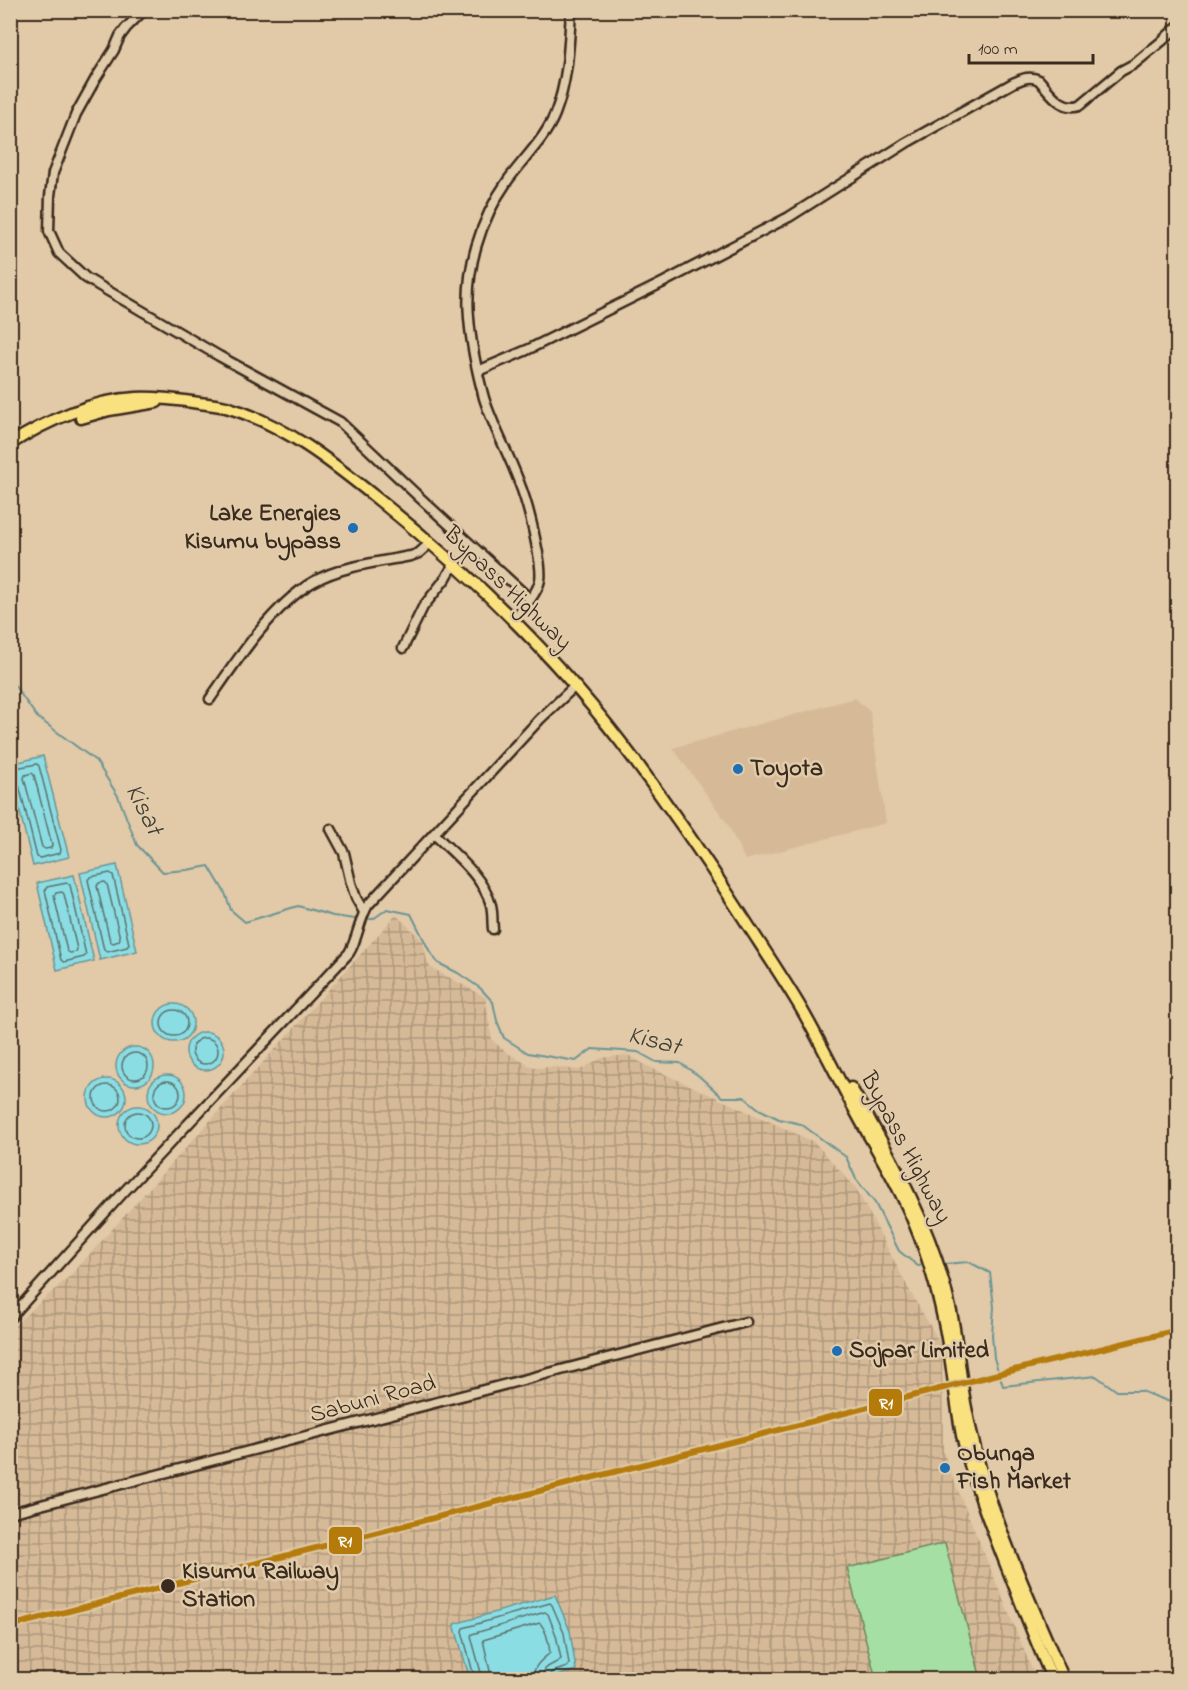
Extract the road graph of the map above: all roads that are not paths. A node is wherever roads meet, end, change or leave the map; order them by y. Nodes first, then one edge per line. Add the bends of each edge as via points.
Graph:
1 (144, 10) edge
2 (571, 10) edge
3 (1178, 26) edge
4 (478, 371) junction
5 (141, 401) junction
6 (10, 444) edge
7 (10, 451) edge
8 (430, 543) junction
9 (454, 564) junction
10 (530, 599) junction
11 (512, 620) junction
12 (403, 648) dead end
13 (574, 686) junction
14 (210, 699) dead end
15 (331, 830) dead end
16 (434, 834) junction
17 (364, 912) junction
18 (493, 929) dead end
19 (10, 1318) edge
20 (746, 1322) dead end
21 (959, 1396) junction
22 (10, 1513) edge
23 (1053, 1680) edge
24 (1064, 1680) edge

1 - 10 street, Bypass Highway via 126,27 96,78 76,114 53,173 49,231 59,253 86,278 340,422
2 - 4 street via 563,89 555,114 507,182 475,245 468,317
3 - 4 street via 1080,105 1063,105 1035,78 1013,83 906,143 789,217
4 - 10 street via 484,398 532,523 541,578
5 - 6 main road via 106,403 59,418
5 - 7 main road via 47,430
5 - 8 main road, Bypass Highway via 167,399 222,406 276,427 350,476
8 - 9 main road, Bypass Highway
8 - 14 street via 411,556 352,567 306,587 260,630
9 - 11 main road, Bypass Highway
9 - 12 street via 423,606
10 - 11 street
11 - 13 main road, Bypass Highway
13 - 16 street
13 - 21 main road, Bypass Highway via 620,741 699,849 825,1051 914,1221 936,1289
15 - 17 street via 344,853 356,898
16 - 17 street
16 - 18 street via 481,886 490,902
17 - 19 street via 349,953
20 - 22 street, Sabuni Road
21 - 23 main road, Bypass Highway via 969,1461 987,1520
21 - 24 main road, Bypass Highway via 989,1498

